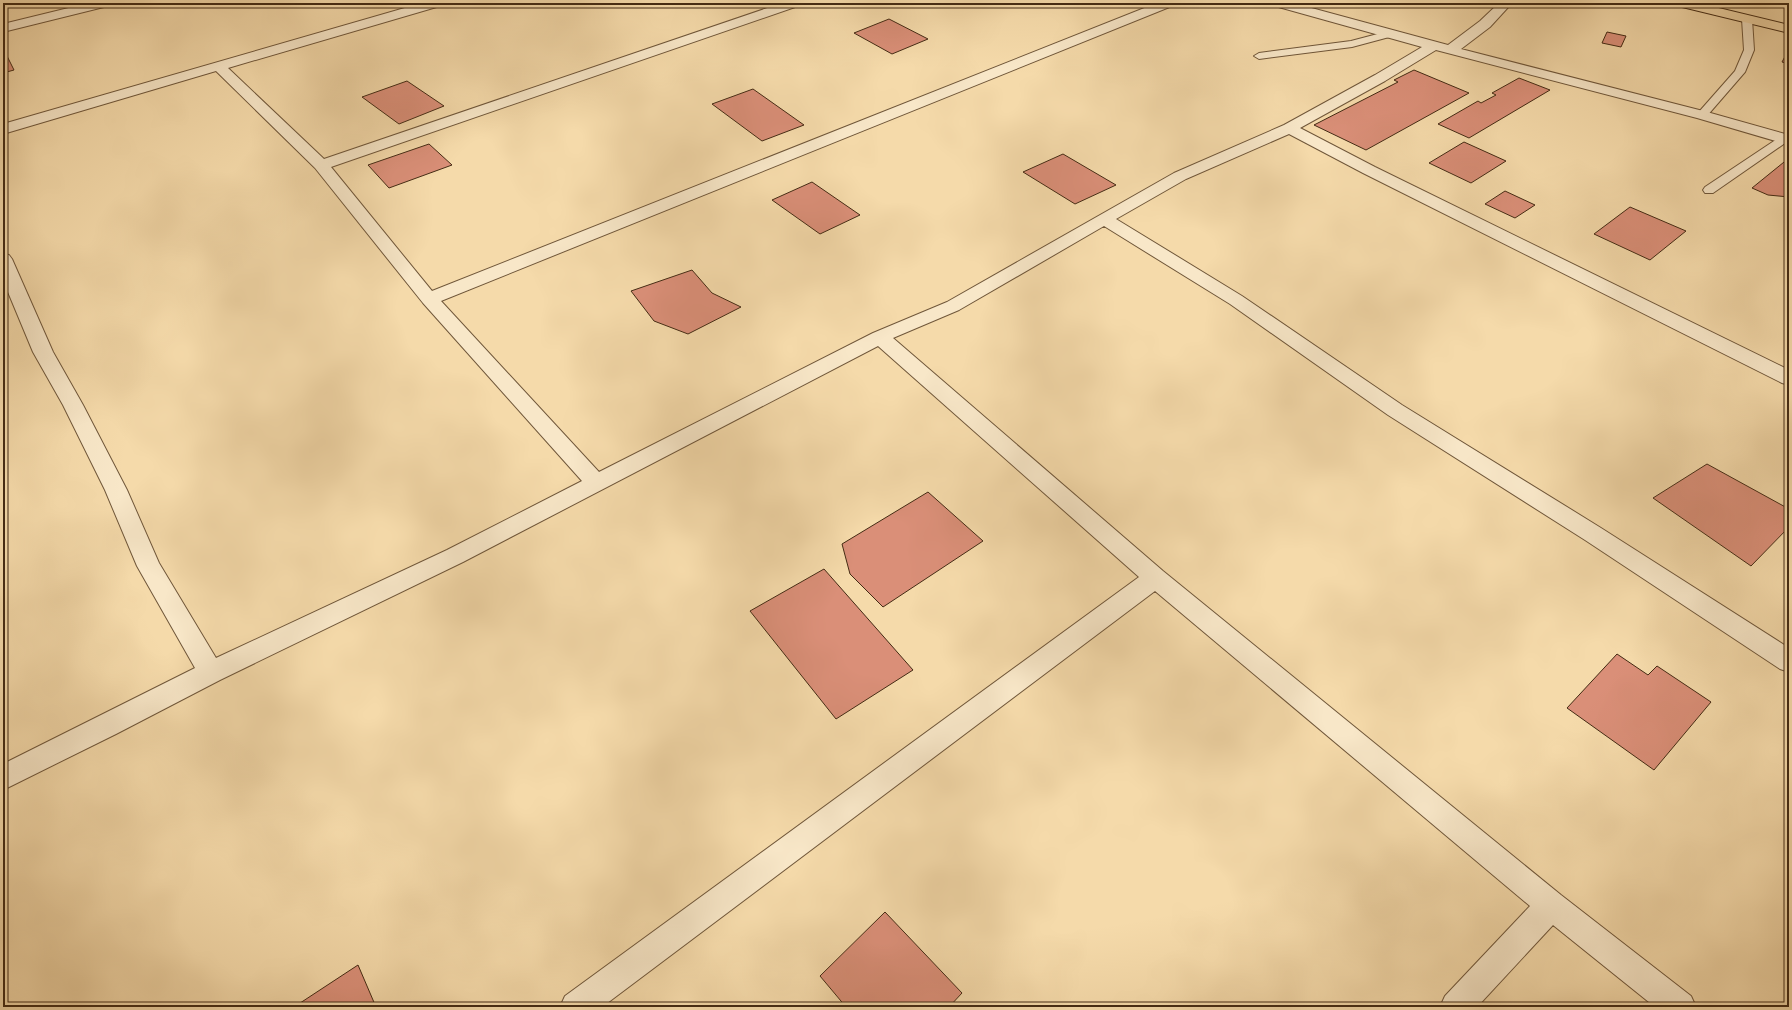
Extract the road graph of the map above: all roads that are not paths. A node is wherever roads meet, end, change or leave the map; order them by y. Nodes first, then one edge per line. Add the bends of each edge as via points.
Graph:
1 (104, 3) edge
2 (436, 3) edge
3 (794, 3) edge
4 (1168, 3) edge
5 (1279, 3) edge
6 (1506, 3) edge
7 (1682, 3) edge
8 (1747, 19) junction
9 (3, 28) edge
10 (1789, 29) edge
11 (1389, 34) junction
12 (1444, 47) junction
13 (1260, 56) dead end
14 (218, 66) junction
15 (1702, 115) junction
16 (1289, 128) junction
17 (3, 130) edge
18 (1786, 140) edge
19 (321, 165) junction
20 (1709, 190) dead end
21 (1104, 219) junction
22 (3, 259) edge
23 (429, 299) junction
24 (880, 337) junction
25 (1789, 378) edge
26 (596, 483) junction
27 (1156, 578) junction
28 (1789, 660) edge
29 (211, 672) junction
30 (3, 777) edge
31 (1551, 905) junction
32 (576, 1007) edge
33 (1456, 1007) edge
34 (1680, 1007) edge

1 - 9 street
2 - 14 street
3 - 19 street
4 - 23 street
5 - 11 street
6 - 12 street via 1485,24
7 - 8 highway
8 - 10 highway
8 - 15 lane via 1749,50 1740,72
11 - 12 street
11 - 13 lane via 1352,44
12 - 15 street
12 - 16 street via 1380,78
14 - 17 street
14 - 19 street
15 - 18 street
16 - 21 street via 1180,176
16 - 25 street
18 - 20 lane
19 - 23 street
21 - 24 street via 953,306
21 - 28 street via 1236,300 1395,410
22 - 29 street via 43,352 116,490 149,566
23 - 26 street
24 - 26 street
24 - 27 street
26 - 29 street via 455,556
27 - 31 street
27 - 32 street
29 - 30 street
31 - 33 street
31 - 34 street

